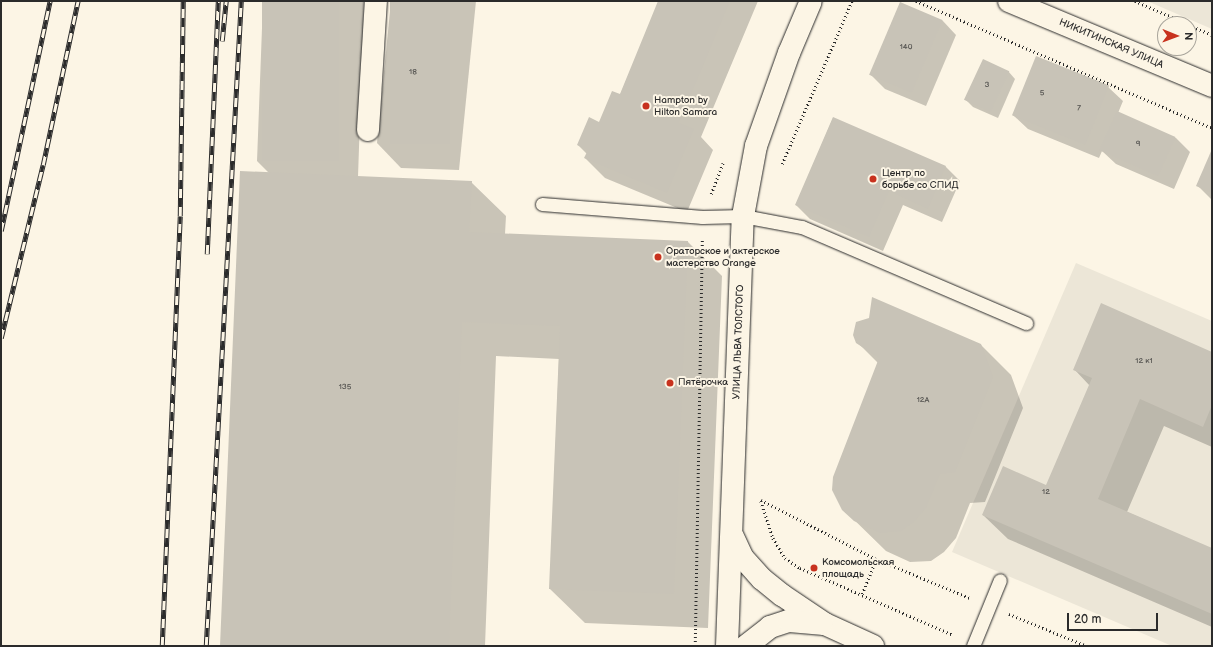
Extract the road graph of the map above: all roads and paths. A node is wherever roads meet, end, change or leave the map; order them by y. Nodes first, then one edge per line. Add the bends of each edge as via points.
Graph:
1 (376, 1) edge
2 (811, 1) edge
3 (852, 1) edge
4 (916, 1) edge
5 (1009, 1) edge
6 (1135, 1) edge
7 (1170, 16) edge
8 (1197, 28) edge
9 (1212, 35) edge
10 (1212, 86) edge
11 (1212, 128) edge
12 (368, 130) dead end
13 (781, 169) dead end
14 (542, 204) dead end
15 (743, 216) junction
16 (1026, 323) dead end
17 (761, 492) dead end
18 (761, 500) junction
19 (733, 538) junction
20 (876, 558) junction
21 (1000, 580) dead end
22 (862, 594) junction
23 (990, 606) junction
24 (825, 624) junction
25 (973, 645) edge
26 (727, 646) edge
27 (746, 646) edge
28 (873, 646) edge
29 (1087, 646) edge

1 - 12 main road
2 - 15 main road, УЛИЦА ЛЬВА ТОЛСТОГО via 789,53 756,146
3 - 13 path
4 - 11 path
5 - 10 main road, НИКИТИНСКАЯ УЛИЦА
6 - 7 path
8 - 9 path
14 - 15 lane via 702,217
15 - 16 lane via 802,227
15 - 19 main road, УЛИЦА ЛЬВА ТОЛСТОГО
17 - 18 path
18 - 20 path
18 - 22 path via 773,538 786,558 800,568
19 - 24 main road via 744,558 762,579
19 - 26 main road, УЛИЦА ЛЬВА ТОЛСТОГО
20 - 22 path
20 - 23 path
21 - 23 lane
22 - 25 path
23 - 25 lane
23 - 29 path
24 - 27 main road via 789,620 770,628
24 - 28 main road

